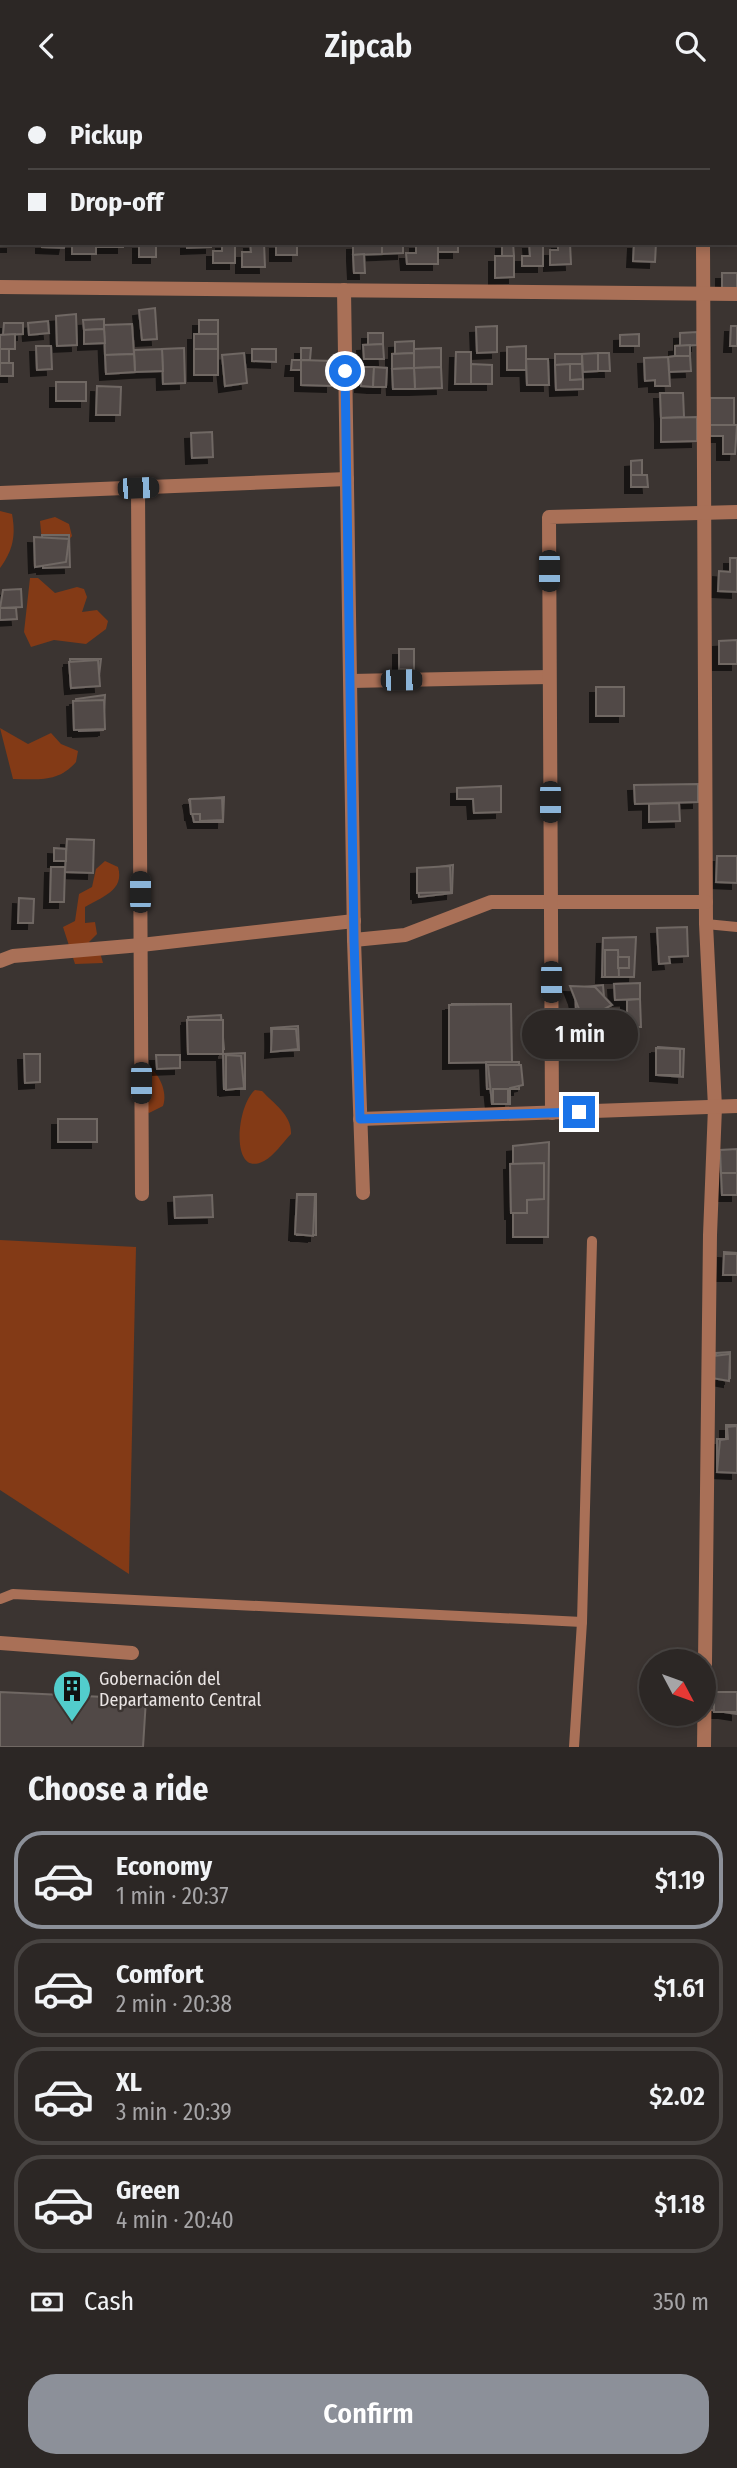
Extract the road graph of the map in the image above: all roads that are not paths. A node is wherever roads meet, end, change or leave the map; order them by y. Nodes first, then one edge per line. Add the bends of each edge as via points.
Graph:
1 (703, 245) edge
2 (0, 287) edge
3 (344, 291) junction
4 (704, 294) junction
5 (737, 294) edge
6 (347, 479) junction
7 (138, 488) junction
8 (0, 493) edge
9 (737, 512) edge
10 (704, 513) junction
11 (550, 677) junction
12 (351, 681) junction
13 (706, 902) junction
14 (551, 903) junction
15 (354, 921) junction
16 (706, 923) junction
17 (737, 927) edge
18 (354, 940) junction
19 (141, 946) junction
20 (0, 961) edge
21 (737, 1106) edge
22 (715, 1107) junction
23 (552, 1113) junction
24 (360, 1119) junction
25 (363, 1193) dead end
26 (142, 1194) dead end
27 (592, 1241) dead end
28 (0, 1599) edge
29 (582, 1622) junction
30 (0, 1643) edge
31 (132, 1653) dead end
32 (574, 1747) edge
33 (704, 1747) edge

1 - 4 street
2 - 3 street
3 - 4 street
3 - 6 street
4 - 5 street
4 - 10 street
6 - 7 street
6 - 12 street
7 - 8 street
7 - 19 street
9 - 10 street
10 - 11 street via 549,517
10 - 13 street
11 - 12 street
11 - 14 street
12 - 15 street
13 - 14 street
13 - 16 street
14 - 18 street via 491,902 405,935
14 - 23 street
15 - 18 street
15 - 19 street
16 - 17 lane
16 - 22 street
18 - 24 street
19 - 20 street via 13,956
19 - 26 street
21 - 22 street
22 - 23 street
22 - 33 street
23 - 24 street
24 - 25 street
27 - 29 lane
28 - 29 lane via 13,1594
29 - 32 lane
30 - 31 street

